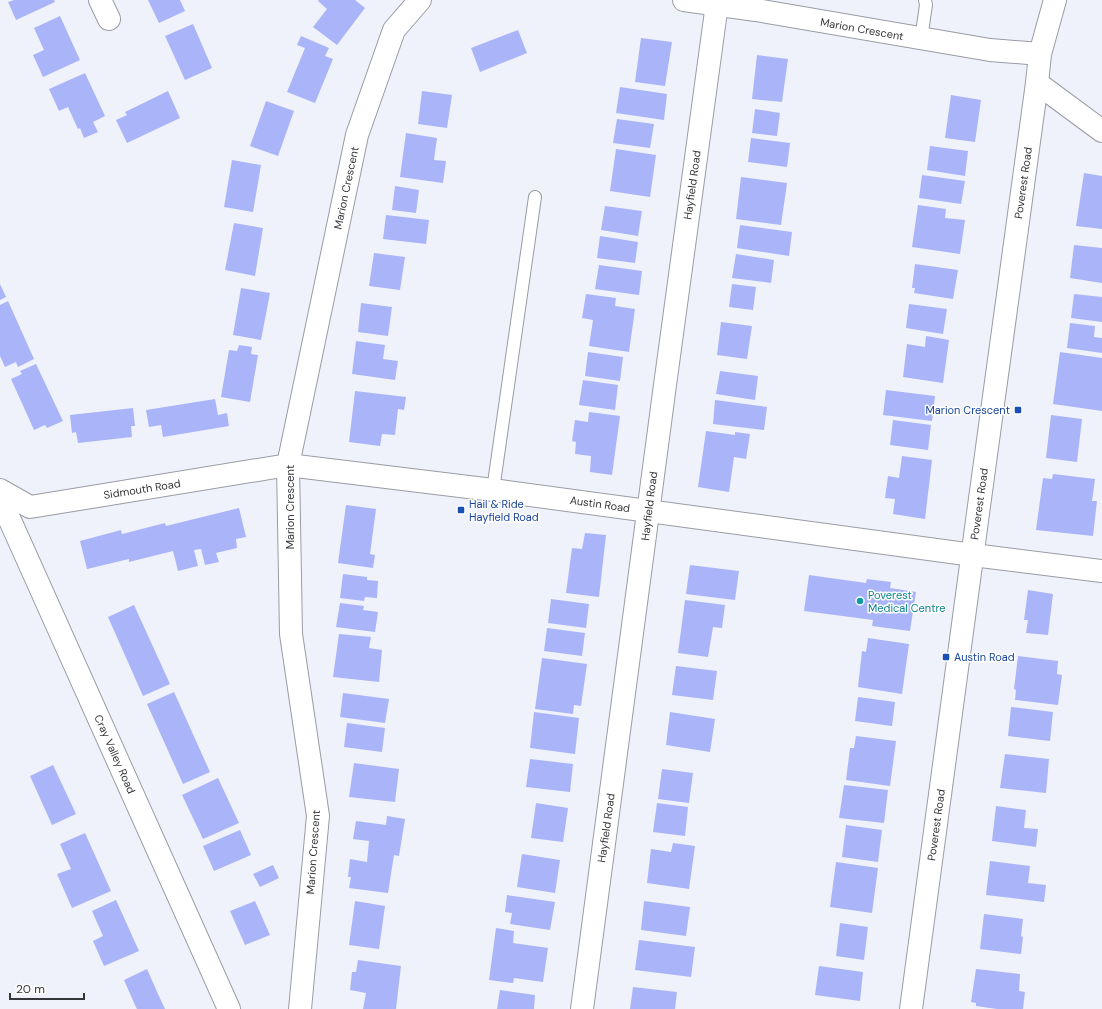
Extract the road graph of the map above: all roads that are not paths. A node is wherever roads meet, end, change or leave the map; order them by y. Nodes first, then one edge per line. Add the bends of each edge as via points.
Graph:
1 (420, 0) edge
2 (684, 0) edge
3 (926, 0) edge
4 (1055, 0) edge
5 (717, 4) junction
6 (756, 5) edge
7 (921, 39) junction
8 (1040, 54) junction
9 (1037, 83) junction
10 (1102, 131) edge
11 (535, 198) dead end
12 (288, 465) junction
13 (0, 490) edge
14 (493, 490) junction
15 (0, 498) edge
16 (648, 510) junction
17 (973, 555) junction
18 (1102, 571) edge
19 (229, 1009) edge
20 (300, 1009) edge
21 (582, 1009) edge
22 (911, 1009) edge

1 - 12 street, Marion Crescent via 394,30 357,135
2 - 5 street, Marion Crescent
3 - 7 lane
4 - 8 street, Poverest Road
5 - 6 street, Marion Crescent
5 - 16 street, Hayfield Road
6 - 7 street, Marion Crescent
7 - 8 street, Marion Crescent via 990,50
8 - 9 street, Poverest Road
9 - 10 street
9 - 17 street, Poverest Road
11 - 14 lane
12 - 13 street, Sidmouth Road via 30,507
12 - 14 street, Austin Road
12 - 20 street, Marion Crescent via 291,634 318,816
14 - 16 street, Austin Road
15 - 19 street, Cray Valley Road
16 - 17 street, Austin Road
16 - 21 street, Hayfield Road
17 - 18 street, Austin Road
17 - 22 street, Poverest Road

